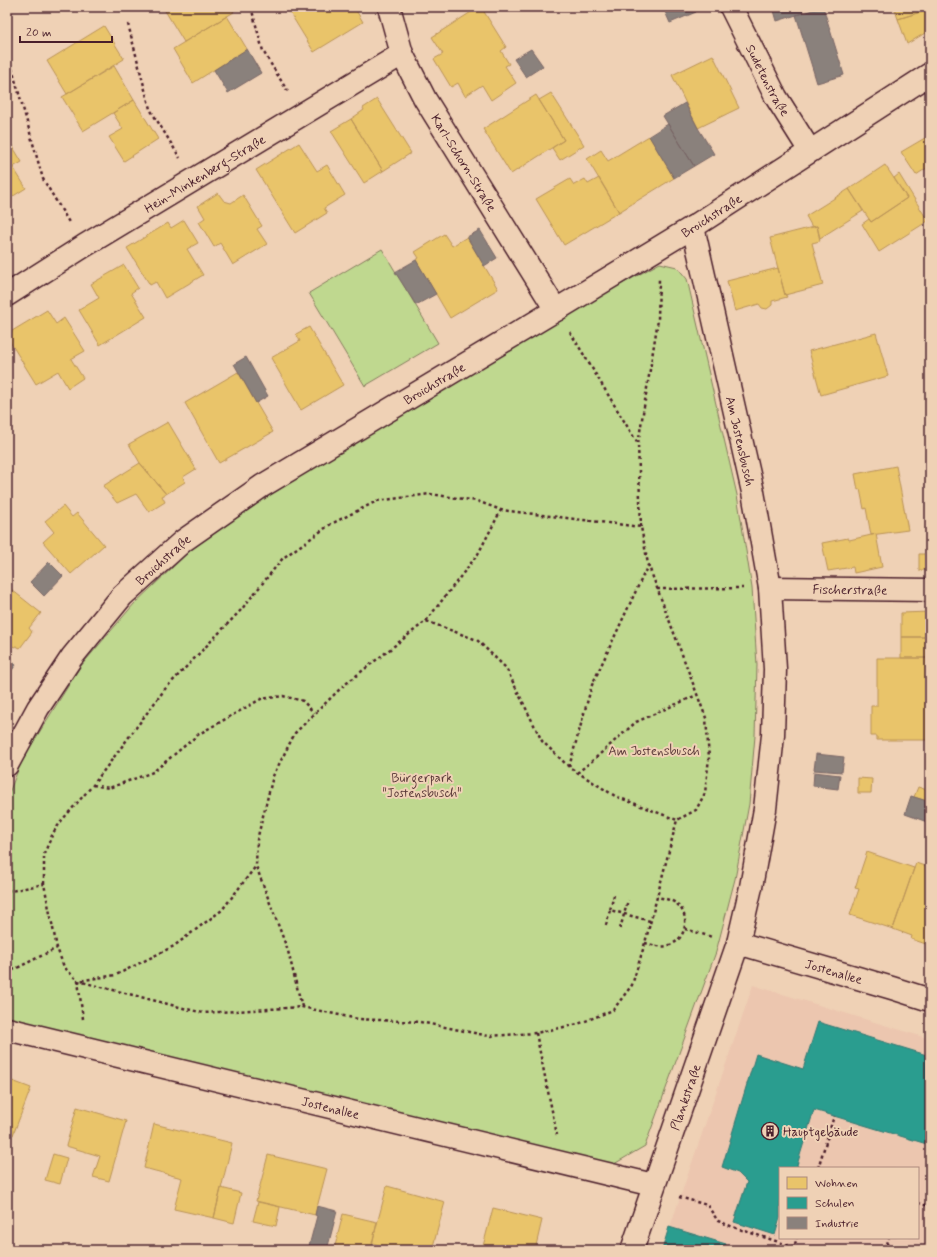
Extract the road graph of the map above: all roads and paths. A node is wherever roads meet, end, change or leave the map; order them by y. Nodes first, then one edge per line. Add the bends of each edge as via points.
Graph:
1 (251, 7) edge
2 (389, 7) edge
3 (731, 7) edge
4 (128, 24) dead end
5 (7, 51) edge
6 (402, 54) junction
7 (930, 74) edge
8 (301, 114) junction
9 (810, 151) junction
10 (194, 180) junction
11 (693, 227) junction
12 (84, 246) junction
13 (7, 295) edge
14 (556, 310) junction
15 (658, 320) dead end
16 (638, 444) junction
17 (501, 510) junction
18 (641, 527) junction
19 (648, 564) junction
20 (770, 588) junction
21 (657, 589) junction
22 (930, 590) edge
23 (426, 621) junction
24 (697, 695) junction
25 (314, 713) junction
26 (7, 764) edge
27 (569, 767) junction
28 (577, 772) junction
29 (93, 785) junction
30 (677, 820) junction
31 (256, 866) junction
32 (44, 884) junction
33 (7, 890) edge
34 (614, 895) dead end
35 (657, 897) junction
36 (628, 900) dead end
37 (610, 910) junction
38 (624, 914) junction
39 (650, 921) junction
40 (606, 926) dead end
41 (620, 929) dead end
42 (644, 943) junction
43 (738, 943) junction
44 (57, 948) junction
45 (7, 973) edge
46 (78, 981) junction
47 (930, 1000) edge
48 (302, 1007) junction
49 (7, 1029) edge
50 (536, 1033) junction
51 (86, 1048) junction
52 (834, 1116) dead end
53 (564, 1164) junction
54 (818, 1167) edge
55 (653, 1185) junction
56 (919, 1203) edge
57 (930, 1206) edge
58 (889, 1239) edge
59 (794, 1248) edge
60 (632, 1250) edge
61 (885, 1250) edge

1 - 8 path via 263,51
2 - 6 street, Karl-Schorn-Straße
3 - 9 street, Sudetenstraße via 776,97
4 - 10 path via 150,109
5 - 12 path via 43,179
6 - 8 street, Hein-Minkenberg-Straße
6 - 14 street, Karl-Schorn-Straße via 425,99
7 - 9 street, Broichstraße
8 - 10 street, Hein-Minkenberg-Straße
9 - 11 street, Broichstraße
10 - 12 street, Hein-Minkenberg-Straße
11 - 14 street, Broichstraße
11 - 20 street, Am Jostensbusch via 753,492
12 - 13 street, Hein-Minkenberg-Straße
14 - 16 path
14 - 26 street, Broichstraße via 262,486 183,541 122,596 72,657 38,708
15 - 16 path
16 - 18 path
17 - 18 path
17 - 23 path via 478,554
17 - 29 path via 477,501 430,494 377,501 331,524 283,558 241,610 165,689
18 - 19 path
19 - 21 path
19 - 27 path via 592,685
20 - 21 path
20 - 22 street, Fischerstraße
20 - 43 street, Am Jostensbusch via 775,669 773,735 764,817 752,887
21 - 24 path
23 - 25 path via 343,686
23 - 27 path via 477,640 506,668 542,741
24 - 28 path via 636,722
24 - 30 path via 706,718 709,758 706,793 696,810
25 - 29 path via 303,701 283,696 261,699 199,734 153,772 109,788
25 - 31 path via 295,733 273,776 256,840
27 - 28 path
28 - 30 path via 615,796
29 - 32 path via 53,833 44,854
30 - 35 path
31 - 46 path via 222,910 174,946 116,975
31 - 48 path via 288,951
32 - 33 path
32 - 44 path
34 - 37 path
35 - 39 path
35 - 42 path via 673,901 682,910 685,929 672,944 660,947
36 - 38 path
37 - 38 path
37 - 40 path
38 - 39 path
38 - 41 path
39 - 42 path
42 - 50 path via 632,985 613,1010 578,1024
43 - 47 street, Jostenallee
43 - 55 street, Plankstraße
44 - 45 path
44 - 46 path via 64,967
46 - 48 path via 203,1013
46 - 51 path
48 - 50 path via 358,1019 420,1022 489,1036
49 - 51 street, Jostenallee
50 - 53 path
51 - 53 street, Jostenallee
52 - 54 path
53 - 55 street, Jostenallee
55 - 59 path via 664,1192 707,1205 718,1221
55 - 60 street, Plankstraße
56 - 57 path
58 - 61 path

